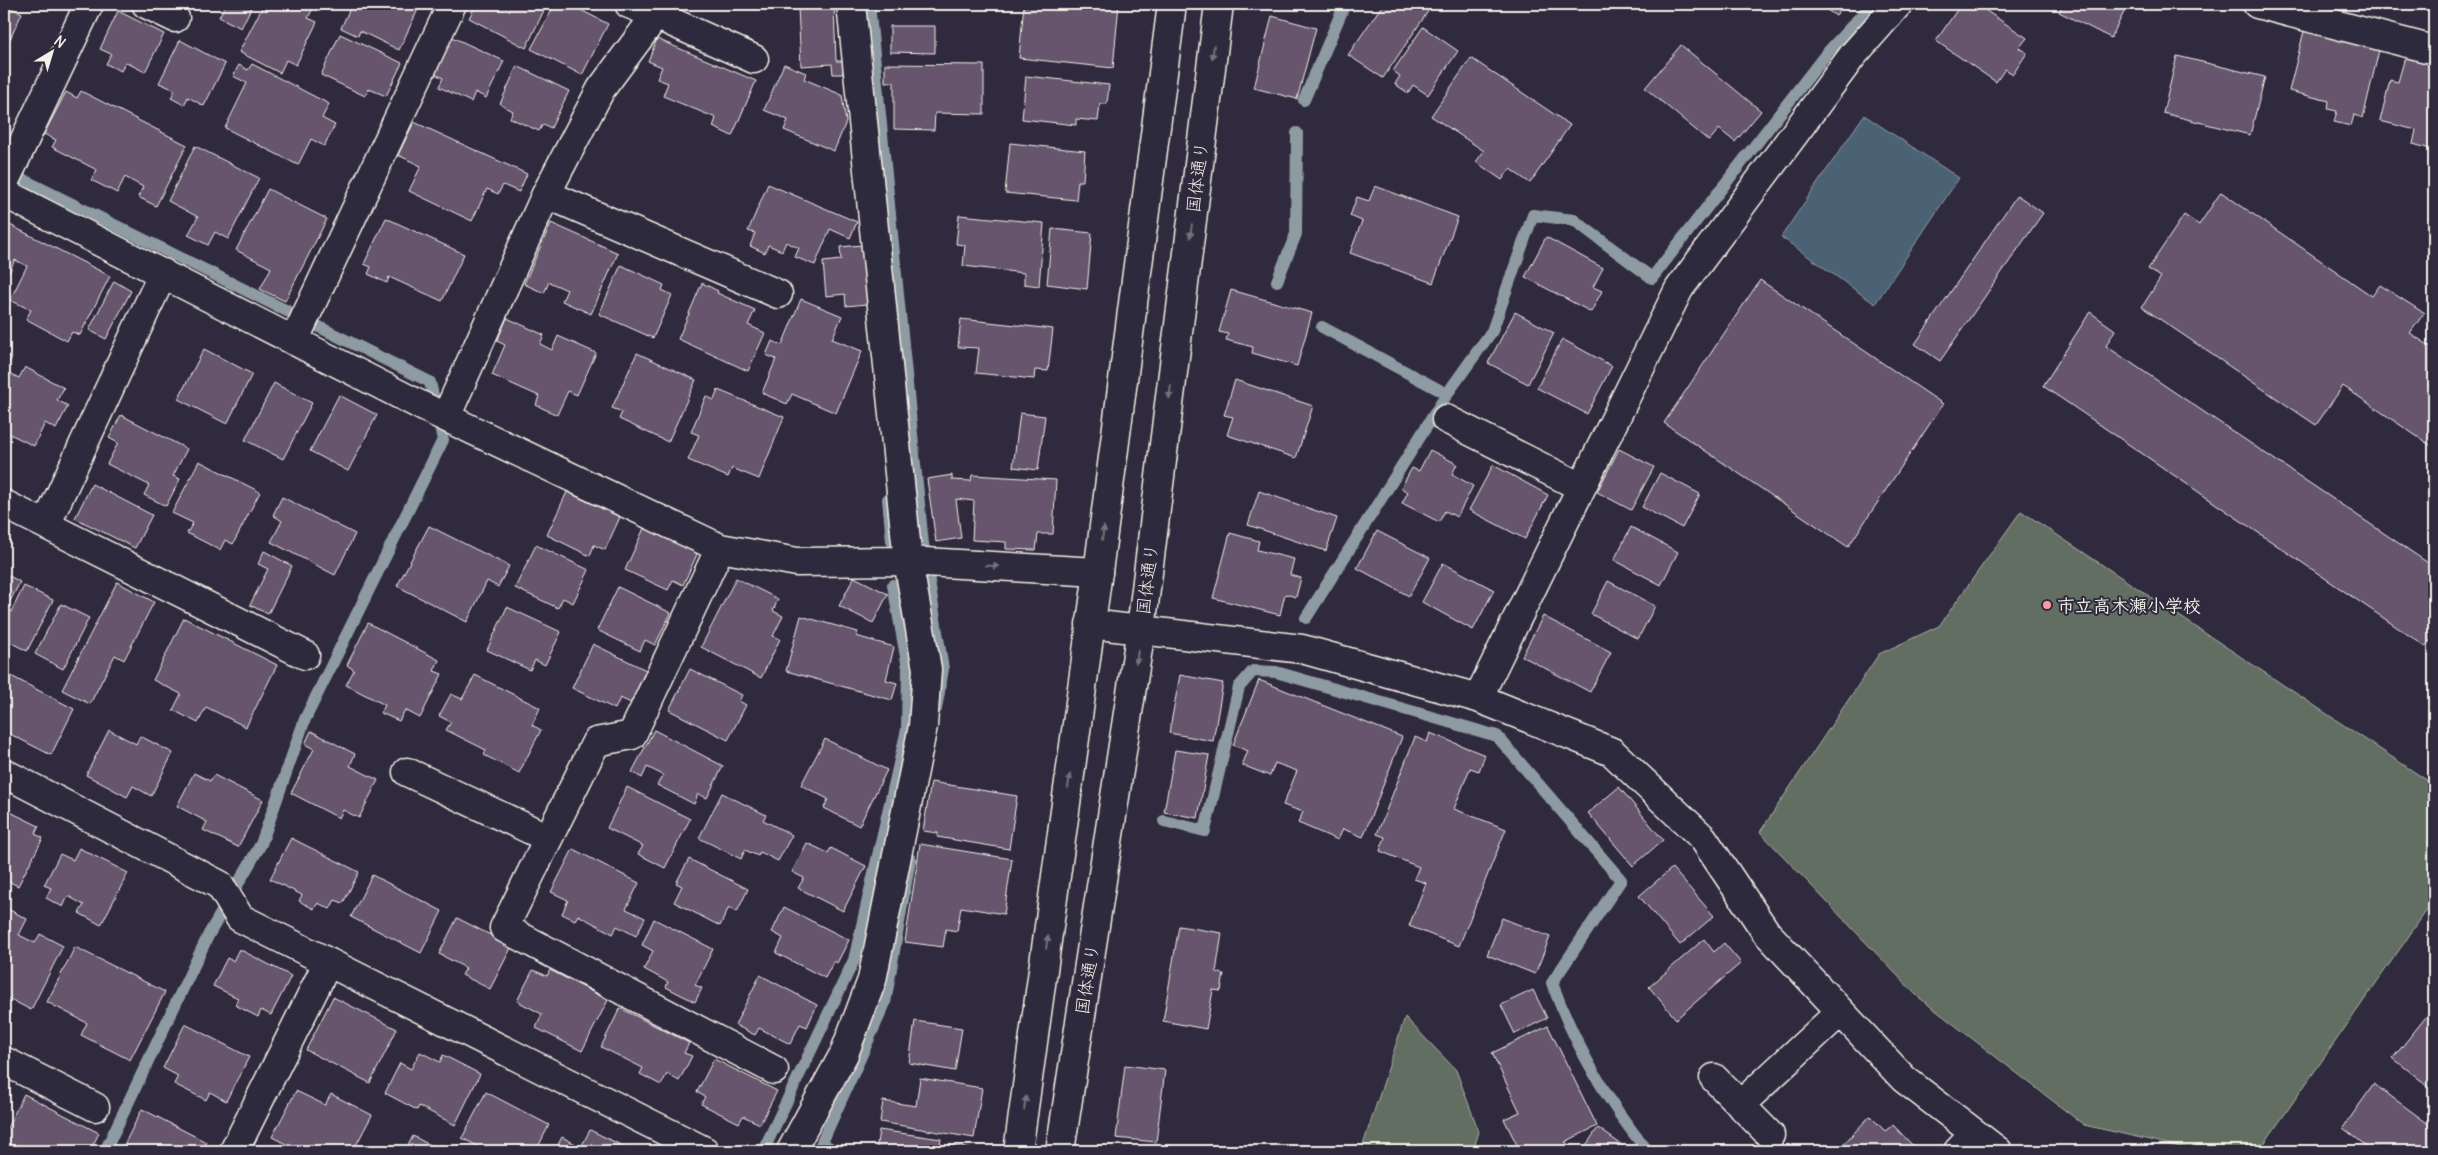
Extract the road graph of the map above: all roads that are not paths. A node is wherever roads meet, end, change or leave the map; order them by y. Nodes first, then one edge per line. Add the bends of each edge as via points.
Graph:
1 (89, 4) edge
2 (146, 4) edge
3 (452, 4) edge
4 (629, 4) edge
5 (851, 4) edge
6 (1172, 4) edge
7 (1219, 4) edge
8 (1898, 4) edge
9 (2257, 4) edge
10 (656, 15) junction
11 (175, 18) dead end
12 (2434, 50) edge
13 (754, 59) dead end
14 (7, 180) edge
15 (546, 194) junction
16 (163, 273) junction
17 (778, 294) dead end
18 (302, 326) junction
19 (435, 412) junction
20 (1446, 419) dead end
21 (1581, 487) junction
22 (4, 504) edge
23 (46, 525) junction
24 (720, 548) junction
25 (908, 561) junction
26 (1098, 572) junction
27 (1090, 624) junction
28 (1141, 630) junction
29 (306, 655) dead end
30 (1478, 698) junction
31 (406, 772) dead end
32 (4, 773) edge
33 (548, 838) junction
34 (328, 962) junction
35 (1840, 1012) junction
36 (4, 1061) edge
37 (774, 1070) dead end
38 (1714, 1078) dead end
39 (1740, 1105) junction
40 (95, 1107) dead end
41 (1770, 1135) dead end
42 (1966, 1143) edge
43 (243, 1148) edge
44 (705, 1151) edge
45 (791, 1151) edge
46 (1018, 1151) edge
47 (1060, 1151) edge
48 (1998, 1151) edge

1 - 14 main road
2 - 11 main road
3 - 18 main road
4 - 10 main road
5 - 25 main road
26 -> 6 main road
7 -> 28 main road, 国体通り
8 - 21 main road via 1853,55 1680,289
9 - 12 main road
10 - 13 main road
10 - 15 main road via 601,88
14 - 16 main road
15 - 17 main road
15 - 19 main road
16 - 18 main road
16 - 23 main road
18 - 19 main road
19 - 24 main road
20 - 21 main road
21 - 30 main road
22 - 23 main road
23 - 29 main road
24 - 25 main road via 797,562
24 - 33 main road via 632,735 596,742
25 -> 26 main road
25 - 45 main road via 926,669 923,726 872,980 844,1054
26 - 27 main road
27 - 28 main road
46 -> 27 main road
28 - 30 main road via 1302,649
28 -> 47 main road, 国体通り
30 - 35 main road via 1612,752 1703,838 1766,932
31 - 33 main road
32 - 34 main road via 220,885 240,918
33 - 37 main road via 504,928
34 - 43 main road
34 - 44 main road
35 - 39 main road
35 - 42 main road
36 - 40 main road
38 - 39 main road
39 - 41 main road
42 - 48 main road

